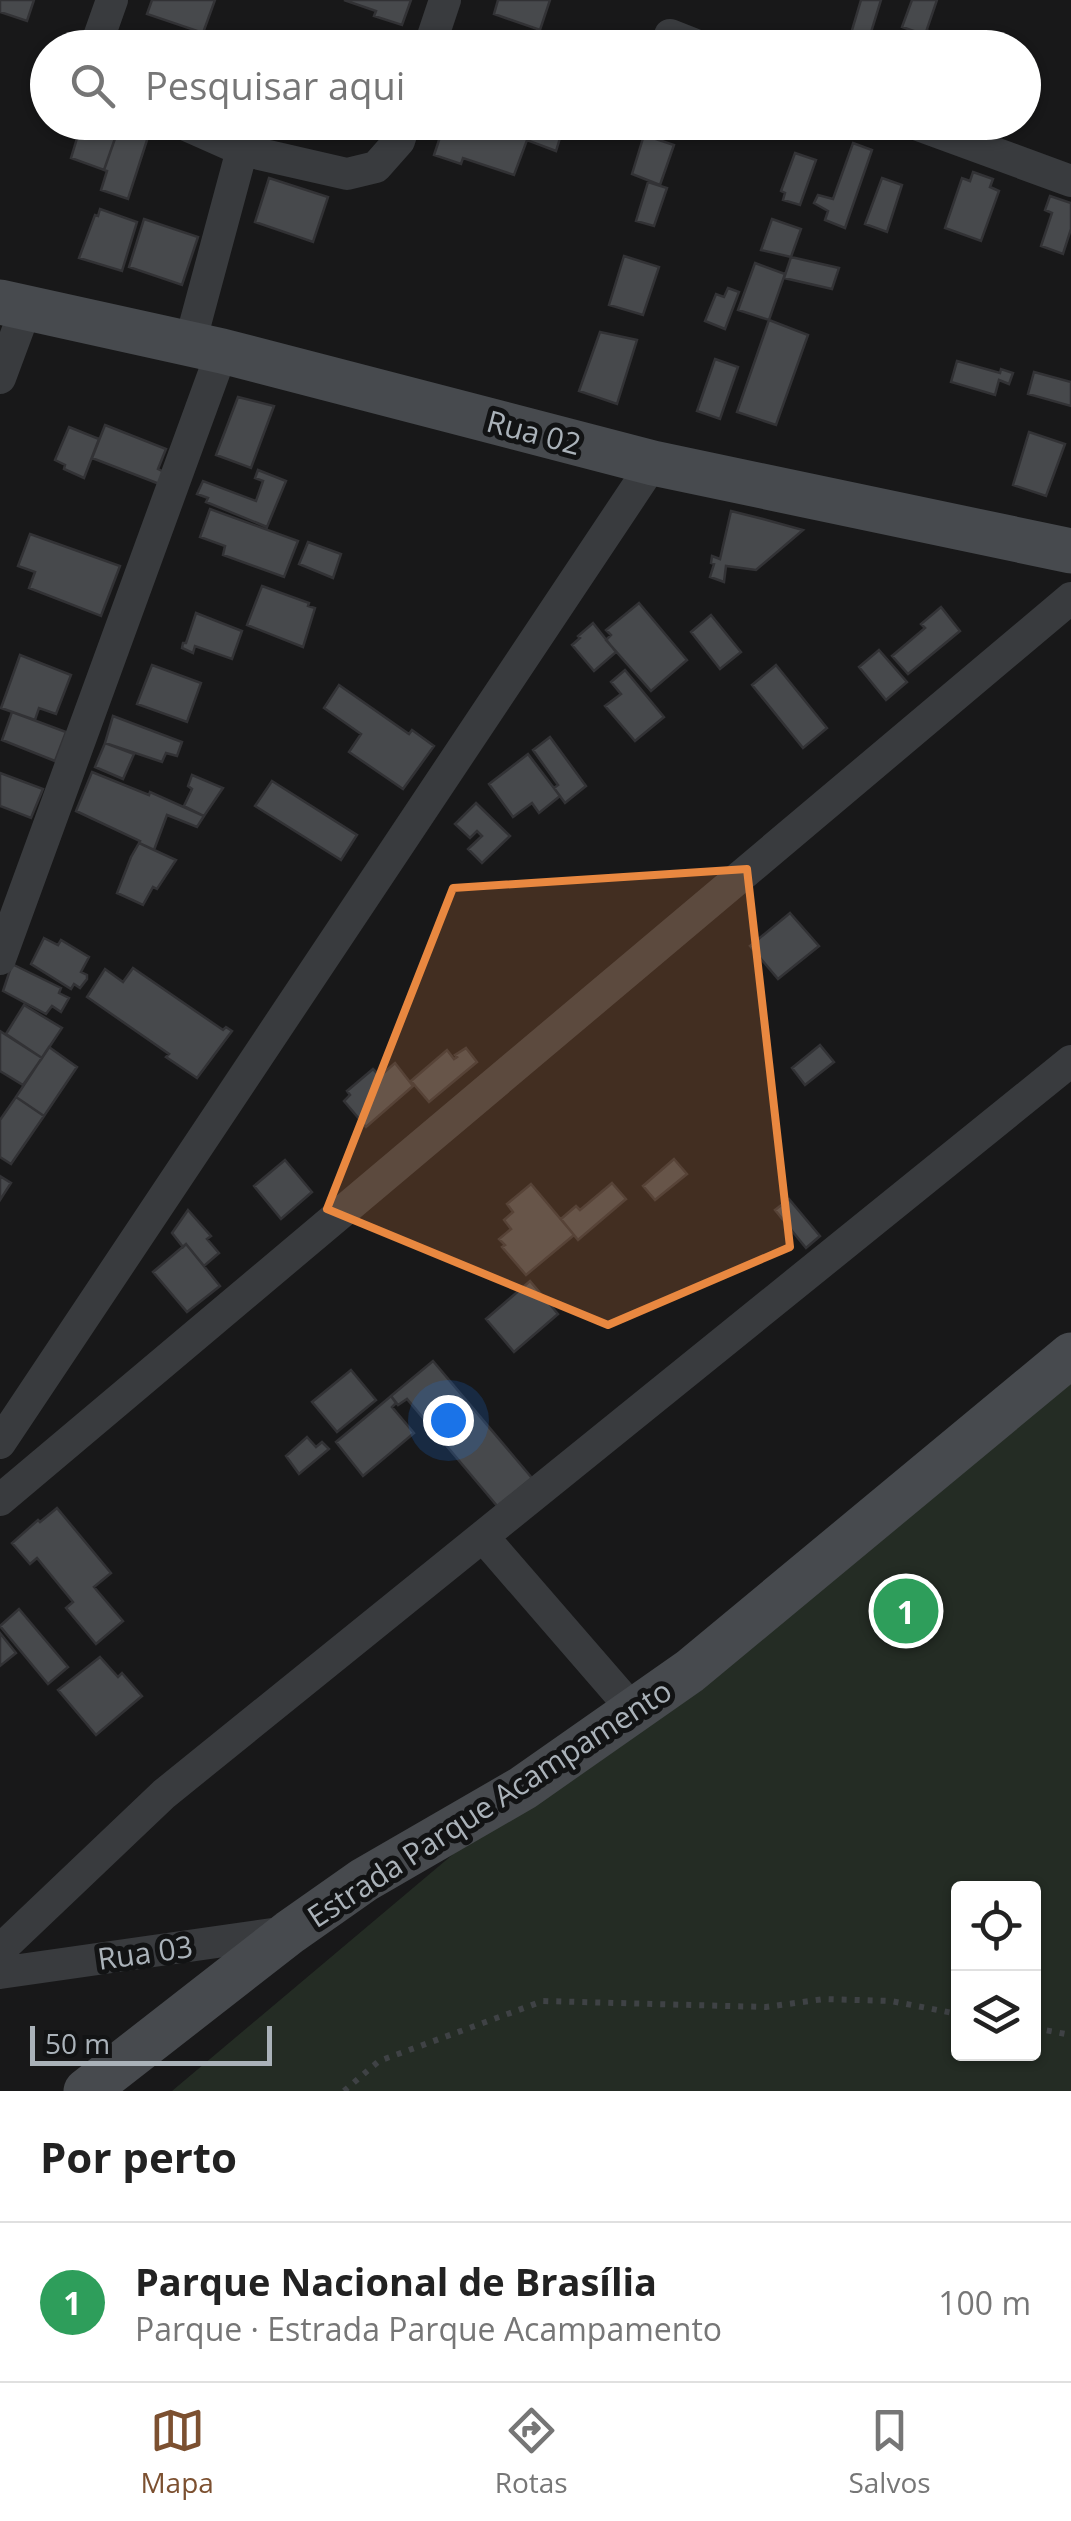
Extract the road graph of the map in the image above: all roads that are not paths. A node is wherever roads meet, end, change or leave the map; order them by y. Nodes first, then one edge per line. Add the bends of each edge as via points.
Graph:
1 (112, 0) edge
2 (445, 0) edge
3 (101, 30) edge
4 (435, 30) edge
5 (220, 140) edge
6 (399, 140) edge
7 (959, 140) edge
8 (242, 150) junction
9 (1071, 181) edge
10 (13, 305) edge
11 (206, 347) junction
12 (0, 378) edge
13 (653, 463) junction
14 (1071, 551) edge
15 (1071, 598) edge
16 (0, 959) edge
17 (1071, 1061) edge
18 (1071, 1355) edge
19 (0, 1443) edge
20 (0, 1500) edge
21 (484, 1538) junction
22 (634, 1711) junction
23 (290, 1932) junction
24 (0, 1950) edge
25 (0, 1973) edge
26 (86, 2091) edge

1 - 3 street
2 - 4 street
5 - 8 street
6 - 8 street via 376,167 346,174
7 - 9 street
8 - 11 street
10 - 11 street, Rua 02
10 - 12 street
11 - 13 street, Rua 02
11 - 16 street
13 - 14 street, Rua 02
13 - 19 street
15 - 20 street
17 - 21 street
18 - 22 street, Estrada Parque Acampamento via 690,1672
21 - 22 street
21 - 24 street via 164,1794
22 - 23 street, Estrada Parque Acampamento
23 - 25 street, Rua 03
23 - 26 street, Estrada Parque Acampamento

